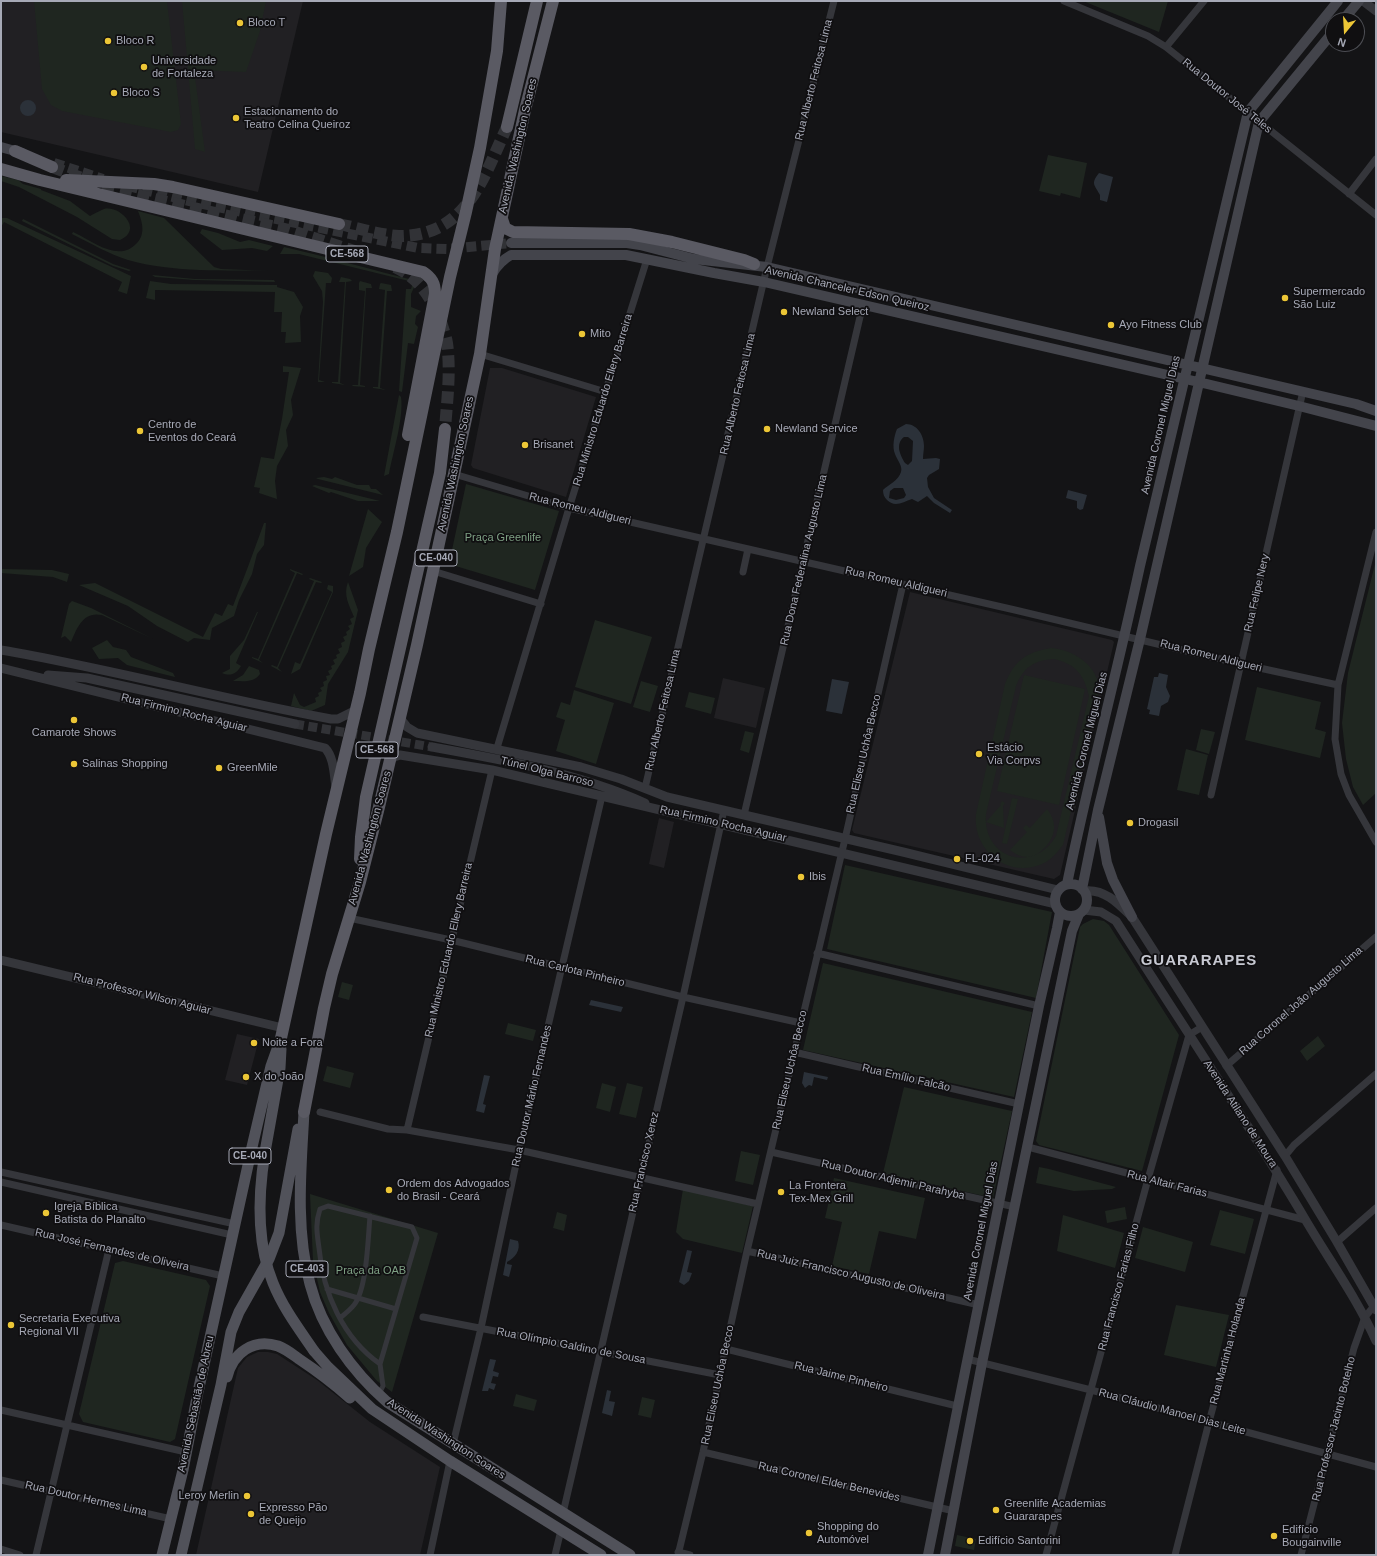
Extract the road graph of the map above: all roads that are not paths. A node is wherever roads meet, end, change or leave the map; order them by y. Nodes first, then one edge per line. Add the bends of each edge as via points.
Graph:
1 (502, 1) edge
2 (537, 1) edge
3 (553, 1) edge
4 (834, 1) edge
5 (1064, 1) edge
6 (1204, 1) edge
7 (1338, 1) edge
8 (1359, 1) edge
9 (1364, 1) edge
10 (1376, 11) edge
11 (1350, 12) edge
12 (1325, 42) edge
13 (1166, 47) junction
14 (1248, 112) junction
15 (1259, 122) junction
16 (507, 127) tunnel mouth
17 (1, 147) edge
18 (15, 151) joint
19 (1376, 159) edge
20 (53, 165) tunnel mouth
21 (6, 170) edge
22 (1349, 194) junction
23 (1376, 215) edge
24 (502, 219) junction
25 (339, 224) tunnel mouth
26 (1218, 238) junction
27 (1232, 241) junction
28 (512, 243) tunnel mouth
29 (647, 259) junction
30 (754, 264) junction
31 (767, 267) junction
32 (492, 274) junction
33 (764, 282) junction
34 (864, 304) junction
35 (1020, 325) junction
36 (979, 331) junction
37 (1111, 347) junction
38 (480, 354) junction
39 (1108, 361) junction
40 (1188, 364) junction
41 (1202, 368) junction
42 (1185, 379) junction
43 (1199, 382) junction
44 (606, 392) junction
45 (1303, 392) junction
46 (1299, 406) junction
47 (1376, 411) edge
48 (1376, 426) edge
49 (445, 430) tunnel mouth
50 (454, 474) junction
51 (569, 508) junction
52 (1150, 528) junction
53 (397, 532) junction
54 (1164, 532) junction
55 (1376, 532) edge
56 (704, 538) junction
57 (748, 549) junction
58 (804, 562) junction
59 (433, 571) junction
60 (743, 572) dead end
61 (903, 584) junction
62 (541, 604) junction
63 (1125, 636) junction
64 (1140, 639) junction
65 (1, 650) edge
66 (1241, 664) junction
67 (1, 668) edge
68 (30, 675) junction
69 (1338, 685) junction
70 (356, 710) junction
71 (400, 718) junction
72 (295, 724) tunnel mouth
73 (432, 747) tunnel mouth
74 (497, 748) junction
75 (390, 761) junction
76 (492, 770) junction
77 (645, 788) junction
78 (337, 790) junction
79 (1211, 795) dead end
80 (602, 796) junction
81 (658, 809) junction
82 (724, 810) junction
83 (1098, 810) junction
84 (744, 815) junction
85 (721, 824) junction
86 (845, 839) junction
87 (1376, 842) edge
88 (840, 853) junction
89 (360, 882) junction
90 (1067, 884) junction
91 (1058, 890) junction
92 (1083, 890) junction
93 (1058, 908) junction
94 (1081, 912) junction
95 (1132, 917) junction
96 (349, 918) junction
97 (1376, 937) edge
98 (451, 940) junction
99 (817, 953) junction
100 (1, 960) edge
101 (562, 968) junction
102 (683, 997) junction
103 (1039, 1006) junction
104 (801, 1022) junction
105 (1202, 1027) junction
106 (282, 1033) junction
107 (1189, 1035) junction
108 (794, 1052) junction
109 (1226, 1066) junction
110 (1376, 1074) edge
111 (1019, 1104) junction
112 (304, 1112) junction
113 (320, 1112) dead end
114 (407, 1130) junction
115 (1028, 1147) junction
116 (519, 1150) junction
117 (771, 1152) junction
118 (1285, 1156) junction
119 (1277, 1170) junction
120 (1, 1173) edge
121 (640, 1178) junction
122 (1148, 1179) junction
123 (1, 1182) edge
124 (758, 1204) junction
125 (998, 1204) junction
126 (1015, 1207) junction
127 (1376, 1208) edge
128 (1266, 1209) junction
129 (370, 1216) junction
130 (1305, 1220) junction
131 (1, 1225) edge
132 (234, 1230) junction
133 (1337, 1242) junction
134 (109, 1249) junction
135 (747, 1251) junction
136 (223, 1276) junction
137 (327, 1289) junction
138 (358, 1298) junction
139 (978, 1305) junction
140 (1375, 1308) edge
141 (396, 1309) junction
142 (423, 1317) dead end
143 (1365, 1317) junction
144 (340, 1318) junction
145 (481, 1328) junction
146 (1376, 1342) edge
147 (726, 1349) junction
148 (600, 1351) junction
149 (967, 1359) junction
150 (982, 1363) junction
151 (380, 1364) junction
152 (720, 1375) junction
153 (221, 1385) junction
154 (1091, 1390) junction
155 (378, 1395) junction
156 (957, 1406) junction
157 (372, 1409) junction
158 (1, 1410) edge
159 (1209, 1422) junction
160 (67, 1424) junction
161 (453, 1444) junction
162 (186, 1452) junction
163 (703, 1452) junction
164 (1327, 1454) junction
165 (948, 1457) junction
166 (964, 1460) junction
167 (450, 1461) junction
168 (1376, 1467) edge
169 (183, 1470) junction
170 (201, 1474) junction
171 (1, 1480) edge
172 (51, 1491) junction
173 (938, 1507) junction
174 (954, 1511) junction
175 (563, 1513) junction
176 (171, 1519) junction
177 (187, 1526) junction
178 (561, 1530) junction
179 (1, 1549) edge
180 (678, 1554) edge
181 (20, 1555) edge
182 (36, 1555) edge
183 (162, 1555) edge
184 (181, 1555) edge
185 (430, 1555) edge
186 (555, 1555) edge
187 (601, 1555) edge
188 (630, 1555) edge
189 (690, 1555) edge
190 (928, 1555) edge
191 (945, 1555) edge
192 (1046, 1555) edge
193 (1175, 1555) edge
194 (1301, 1555) edge

1 - 53 highway, Avenida Washington Soares / CE-040 via 497,51 480,148 412,453
2 - 16 highway
3 - 24 highway, Avenida Washington Soares / CE-040 via 525,110
4 - 31 street, Rua Alberto Feitosa Lima
5 - 13 street, Rua Doutor José Teles via 1148,36
6 - 13 street
7 - 14 main road, Avenida Coronel Miguel Dias
8 - 11 main road
9 - 10 street
12 - 15 main road
13 - 14 street, Rua Doutor José Teles
14 - 15 street, Rua Doutor José Teles
14 - 26 main road, Avenida Coronel Miguel Dias
15 - 22 street, Rua Doutor José Teles
15 - 27 main road
17 - 18 main road
18 - 20 highway
19 - 22 street
21 - 25 highway via 58,180 173,187
21 - 53 highway, CE-568 via 55,184 414,269 428,275 435,286 435,294 402,470
22 - 23 street, Rua Doutor José Teles
24 - 30 highway via 505,228 513,232 629,234 672,242
24 - 32 highway, Avenida Washington Soares / CE-040
26 - 27 main road
26 - 40 main road, Avenida Coronel Miguel Dias
27 - 41 main road
28 - 30 main road, Avenida Chanceler Edson Queiroz via 627,243 694,259
29 - 32 main road, Avenida Chanceler Edson Queiroz via 626,255 511,255 498,265
29 - 33 main road, Avenida Chanceler Edson Queiroz
29 - 44 street, Rua Ministro Eduardo Ellery Barreira
30 - 31 main road, Avenida Chanceler Edson Queiroz
31 - 33 street, Rua Alberto Feitosa Lima
31 - 35 main road, Avenida Chanceler Edson Queiroz
32 - 38 highway, Avenida Washington Soares / CE-040
33 - 34 main road, Avenida Chanceler Edson Queiroz
33 - 56 street, Rua Alberto Feitosa Lima
34 - 36 main road, Avenida Chanceler Edson Queiroz
34 - 58 street, Rua Dona Federalina Augusto Lima
35 - 36 main road
35 - 37 main road, Avenida Chanceler Edson Queiroz
36 - 39 main road, Avenida Chanceler Edson Queiroz
37 - 39 main road
37 - 40 main road, Avenida Chanceler Edson Queiroz
38 - 44 street
38 - 50 highway, Avenida Washington Soares / CE-040
39 - 42 main road, Avenida Chanceler Edson Queiroz
40 - 41 main road, Avenida Chanceler Edson Queiroz
40 - 42 main road, Avenida Coronel Miguel Dias
41 - 43 main road
41 - 45 main road, Avenida Chanceler Edson Queiroz
42 - 43 main road, Avenida Chanceler Edson Queiroz
42 - 52 main road, Avenida Coronel Miguel Dias
43 - 46 main road, Avenida Chanceler Edson Queiroz
43 - 54 main road
44 - 51 street, Rua Ministro Eduardo Ellery Barreira
45 - 46 street, Rua Felipe Nery
45 - 47 main road, Avenida Chanceler Edson Queiroz
46 - 48 main road, Avenida Chanceler Edson Queiroz
46 - 66 street, Rua Felipe Nery
49 - 89 highway, CE-568 via 440,473 366,797 361,837
50 - 51 street, Rua Romeu Aldigueri
50 - 59 highway, Avenida Washington Soares / CE-040
51 - 56 street, Rua Romeu Aldigueri
51 - 62 street, Rua Ministro Eduardo Ellery Barreira
52 - 54 main road
52 - 63 main road, Avenida Coronel Miguel Dias
53 - 70 highway, Avenida Washington Soares / CE-040
54 - 64 main road
55 - 69 street
56 - 57 street, Rua Romeu Aldigueri
56 - 77 street, Rua Alberto Feitosa Lima
57 - 58 street, Rua Romeu Aldigueri
57 - 60 street
58 - 61 street, Rua Romeu Aldigueri
58 - 84 street, Rua Dona Federalina Augusto Lima
59 - 62 street
59 - 71 highway, Avenida Washington Soares / CE-040
61 - 63 street, Rua Romeu Aldigueri
61 - 86 street, Rua Eliseu Uchôa Becco
62 - 74 street, Rua Ministro Eduardo Ellery Barreira
63 - 64 street, Rua Romeu Aldigueri
63 - 90 main road, Avenida Coronel Miguel Dias
64 - 66 street, Rua Romeu Aldigueri
64 - 83 main road
65 - 70 street, Rua Firmino Rocha Aguiar via 40,656 331,719 338,719
66 - 69 street, Rua Romeu Aldigueri
66 - 79 street, Rua Felipe Nery
67 - 68 street, Rua Firmino Rocha Aguiar
68 - 72 street via 87,678
68 - 78 street, Rua Firmino Rocha Aguiar via 325,748 329,752
69 - 87 street via 1335,739 1341,774 1349,794
70 - 78 highway, Avenida Washington Soares / CE-040
71 - 74 street, Rua Firmino Rocha Aguiar via 407,727 417,732
71 - 75 highway, Avenida Washington Soares / CE-040
73 - 81 street, Túnel Olga Barroso via 588,781
74 - 77 street, Rua Firmino Rocha Aguiar via 581,767
75 - 76 street, Rua Firmino Rocha Aguiar via 400,755
75 - 89 highway, Avenida Washington Soares / CE-040
76 - 80 street, Rua Firmino Rocha Aguiar
76 - 98 street, Rua Ministro Eduardo Ellery Barreira
77 - 82 street, Rua Firmino Rocha Aguiar via 667,797
78 - 106 highway, Avenida Washington Soares / CE-040
80 - 81 street, Rua Firmino Rocha Aguiar
80 - 101 street, Rua Doutor Márlio Fernandes
81 - 85 street, Rua Firmino Rocha Aguiar
82 - 84 street, Rua Firmino Rocha Aguiar
82 - 85 street, Rua Francisco Xerez
83 - 92 main road
83 - 95 main road via 1107,863
84 - 86 street, Rua Firmino Rocha Aguiar
85 - 88 street, Rua Firmino Rocha Aguiar
85 - 102 street, Rua Francisco Xerez
86 - 88 street, Rua Eliseu Uchôa Becco
86 - 91 street, Rua Firmino Rocha Aguiar
88 - 93 street, Rua Firmino Rocha Aguiar
88 - 99 street, Rua Eliseu Uchôa Becco
89 - 96 highway, Avenida Washington Soares / CE-040
90 - 91 main road
90 - 92 main road via 1074,884
91 - 93 main road via 1055,896
92 - 94 main road via 1087,901
92 - 95 street, Avenida Atilano de Moura via 1103,894 1117,902
93 - 94 main road via 1069,916
93 - 103 main road, Avenida Coronel Miguel Dias via 1057,928
94 - 107 street, Avenida Atilano de Moura via 1101,912 1116,921
94 - 115 main road via 1072,931
95 - 105 street, Avenida Atilano de Moura
96 - 98 street, Rua Carlota Pinheiro
96 - 112 highway, Avenida Washington Soares / CE-040 via 324,1008
97 - 109 street, Rua Coronel João Augusto Lima
98 - 101 street, Rua Carlota Pinheiro
98 - 114 street, Rua Ministro Eduardo Ellery Barreira
99 - 103 street
99 - 104 street, Rua Eliseu Uchôa Becco
100 - 106 street, Rua Professor Wilson Aguiar
101 - 102 street, Rua Carlota Pinheiro
101 - 116 street, Rua Doutor Márlio Fernandes
102 - 104 street, Rua Carlota Pinheiro
102 - 121 street, Rua Francisco Xerez
103 - 111 main road, Avenida Coronel Miguel Dias
104 - 108 street, Rua Eliseu Uchôa Becco
105 - 107 street
105 - 109 street, Avenida Atilano de Moura
106 - 132 main road, Avenida Washington Soares / CE-040 via 271,1066
106 - 157 main road, Avenida Washington Soares / CE-403, bridge via 280,1068 262,1175 260,1211 265,1256 273,1283 290,1318 328,1367
107 - 119 street, Avenida Atilano de Moura
107 - 122 street, Rua Francisco Farias Filho
108 - 111 street, Rua Emílio Falcão
108 - 117 street, Rua Eliseu Uchôa Becco
109 - 118 street, Avenida Atilano de Moura
110 - 118 street via 1294,1144
111 - 125 main road, Avenida Coronel Miguel Dias
112 - 153 main road, Avenida Washington Soares / CE-040 via 291,1159 278,1233 263,1270 234,1323 226,1351
112 - 155 main road, Avenida Washington Soares / CE-403 via 302,1222 303,1248 310,1285 324,1322 344,1355
113 - 114 street via 388,1129
114 - 116 street
115 - 122 street, Rua Altair Farias
115 - 126 main road
116 - 121 street
116 - 145 street, Rua Doutor Márlio Fernandes
117 - 124 street, Rua Eliseu Uchôa Becco
117 - 125 street, Rua Doutor Adjemir Parahyba
118 - 133 street, Avenida Atilano de Moura
119 - 128 street, Rua Martinha Holanda
119 - 130 street, Avenida Atilano de Moura
120 - 132 street
121 - 124 street
121 - 148 street, Rua Francisco Xerez
122 - 128 street, Rua Altair Farias
122 - 154 street, Rua Francisco Farias Filho
123 - 132 street
124 - 135 street, Rua Eliseu Uchôa Becco
125 - 126 street, Rua Doutor Adjemir Parahyba
125 - 139 main road, Avenida Coronel Miguel Dias
126 - 150 main road
127 - 133 street
128 - 130 street, Rua Altair Farias
128 - 159 street, Rua Martinha Holanda
129 - 137 street via 328,1206 320,1209 316,1222 320,1265
129 - 138 street via 367,1263
129 - 141 street via 412,1227 417,1238
130 - 143 street, Avenida Atilano de Moura
131 - 134 street, Rua José Fernandes de Oliveira
132 - 136 main road, Avenida Washington Soares / CE-040
133 - 140 street, Avenida Atilano de Moura
134 - 136 street, Rua José Fernandes de Oliveira
134 - 160 street
135 - 139 street, Rua Juiz Francisco Augusto de Oliveira
135 - 147 street, Rua Eliseu Uchôa Becco
136 - 162 main road, Avenida Sebastião de Abreu / CE-040
137 - 138 street
137 - 144 street
138 - 141 street
138 - 144 street via 354,1306
139 - 149 main road, Avenida Coronel Miguel Dias
140 - 143 street, Rua Professor Jacinto Botelho
141 - 151 street
142 - 145 street, Rua Olímpio Galdino de Sousa
143 - 146 street, Avenida Atilano de Moura
143 - 164 street, Rua Professor Jacinto Botelho via 1354,1348
144 - 151 street via 366,1354
145 - 148 street, Rua Olímpio Galdino de Sousa
145 - 161 street, Rua Doutor Márlio Fernandes
147 - 152 street, Rua Eliseu Uchôa Becco
147 - 156 street, Rua Jaime Pinheiro
148 - 152 street, Rua Olímpio Galdino de Sousa
148 - 175 street, Rua Francisco Xerez
149 - 150 street, Rua Cláudio Manoel Dias Leite
149 - 156 main road, Avenida Coronel Miguel Dias
150 - 154 street, Rua Cláudio Manoel Dias Leite
150 - 166 main road
151 - 155 street via 383,1386
152 - 163 street, Rua Eliseu Uchôa Becco
153 - 157 main road via 240,1353 253,1346 271,1345 284,1349 322,1374 357,1404
153 - 170 main road, Avenida Sebastião de Abreu / CE-040
154 - 159 street, Rua Cláudio Manoel Dias Leite
154 - 192 street, Rua Francisco Farias Filho
155 - 161 main road, Avenida Washington Soares / CE-403
156 - 165 main road, Avenida Coronel Miguel Dias
157 - 167 main road, Avenida Washington Soares / CE-403
158 - 160 street
159 - 164 street, Rua Cláudio Manoel Dias Leite
159 - 193 street, Rua Martinha Holanda
160 - 162 street
160 - 172 street
161 - 175 main road, Avenida Washington Soares / CE-403
162 - 169 main road, Avenida Sebastião de Abreu / CE-040
163 - 173 street, Rua Coronel Elder Benevides
163 - 180 street, Rua Eliseu Uchôa Becco
164 - 168 street, Rua Cláudio Manoel Dias Leite
164 - 194 street, Rua Professor Jacinto Botelho
165 - 166 main road
165 - 173 main road, Avenida Coronel Miguel Dias
166 - 174 main road
167 - 178 main road, Avenida Washington Soares / CE-403
167 - 185 street
169 - 170 main road
169 - 176 main road, Avenida Sebastião de Abreu / CE-040
170 - 177 main road, Avenida Sebastião de Abreu / CE-040
171 - 172 street, Rua Doutor Hermes Lima
172 - 176 street, Rua Doutor Hermes Lima
172 - 182 street
173 - 174 street, Rua Coronel Elder Benevides
173 - 190 main road, Avenida Coronel Miguel Dias
174 - 191 main road
175 - 188 main road, Avenida Washington Soares / CE-403
176 - 177 main road
176 - 183 main road, Avenida Sebastião de Abreu / CE-040
177 - 184 main road, Avenida Sebastião de Abreu / CE-040
178 - 186 street
178 - 187 main road, Avenida Washington Soares / CE-403
179 - 181 street
180 - 189 street

